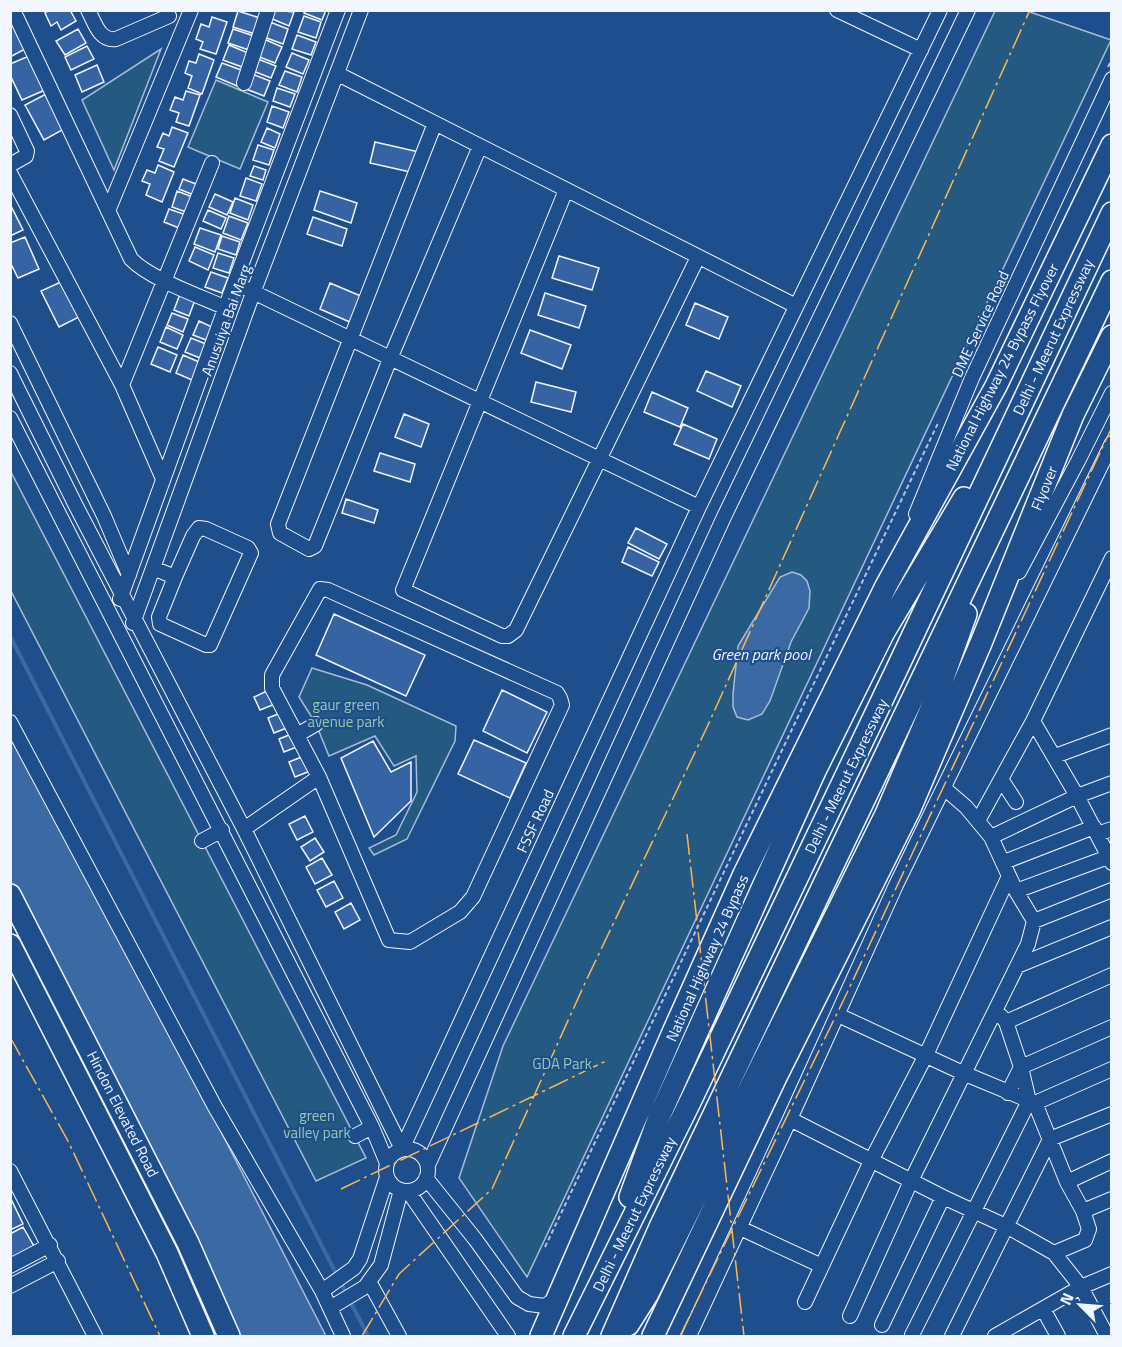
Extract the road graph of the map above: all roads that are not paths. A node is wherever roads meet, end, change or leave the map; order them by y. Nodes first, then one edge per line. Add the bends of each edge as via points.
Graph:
1 (14, 10) edge
2 (88, 10) edge
3 (191, 10) edge
4 (268, 10) edge
5 (338, 10) edge
6 (361, 10) edge
7 (837, 10) edge
8 (940, 10) edge
9 (968, 10) edge
10 (168, 13) edge
11 (176, 44) junction
12 (921, 50) junction
13 (338, 74) junction
14 (1109, 75) edge
15 (244, 83) dead end
16 (10, 115) edge
17 (435, 123) junction
18 (1112, 145) edge
19 (480, 146) junction
20 (212, 163) dead end
21 (10, 165) edge
22 (10, 173) edge
23 (566, 190) junction
24 (108, 212) junction
25 (1112, 213) edge
26 (698, 257) junction
27 (164, 280) junction
28 (1112, 281) edge
29 (234, 284) junction
30 (253, 292) junction
31 (796, 306) junction
32 (226, 308) junction
33 (10, 323) edge
34 (1112, 336) edge
35 (349, 339) junction
36 (390, 359) junction
37 (10, 373) edge
38 (122, 385) junction
39 (1112, 393) edge
40 (480, 402) junction
41 (1022, 403) junction
42 (10, 418) edge
43 (1112, 443) edge
44 (599, 459) junction
45 (163, 479) junction
46 (1006, 504) junction
47 (699, 507) junction
48 (1110, 564) edge
49 (153, 568) junction
50 (129, 575) junction
51 (175, 577) junction
52 (886, 586) junction
53 (122, 594) junction
54 (113, 617) junction
55 (135, 619) junction
56 (126, 642) junction
57 (981, 643) junction
58 (1033, 721) junction
59 (10, 722) edge
60 (316, 724) dead end
61 (297, 735) junction
62 (1112, 735) edge
63 (1055, 756) junction
64 (320, 777) junction
65 (1001, 779) junction
66 (1112, 783) edge
67 (944, 788) junction
68 (1077, 796) junction
69 (1016, 801) dead end
70 (978, 821) junction
71 (244, 829) junction
72 (1112, 829) edge
73 (222, 830) junction
74 (1095, 831) junction
75 (991, 837) junction
76 (202, 841) dead end
77 (1110, 860) edge
78 (1004, 862) junction
79 (1009, 876) junction
80 (1112, 890) edge
81 (736, 891) junction
82 (1016, 891) junction
83 (10, 895) edge
84 (755, 902) junction
85 (1034, 921) junction
86 (1112, 927) edge
87 (837, 932) junction
88 (10, 945) edge
89 (1017, 966) junction
90 (1112, 975) edge
91 (997, 1009) junction
92 (838, 1015) junction
93 (1006, 1022) junction
94 (1112, 1027) edge
95 (926, 1055) junction
96 (1021, 1067) junction
97 (1112, 1069) edge
98 (963, 1073) junction
99 (1008, 1093) junction
100 (1032, 1102) junction
101 (1112, 1114) edge
102 (790, 1119) junction
103 (372, 1127) junction
104 (355, 1136) dead end
105 (1050, 1139) junction
106 (402, 1149) junction
107 (871, 1161) junction
108 (1112, 1161) edge
109 (387, 1170) junction
110 (10, 1172) edge
111 (427, 1172) junction
112 (911, 1181) junction
113 (1066, 1182) junction
114 (405, 1191) junction
115 (943, 1197) junction
116 (1112, 1199) edge
117 (974, 1211) junction
118 (1083, 1211) junction
119 (1008, 1227) junction
120 (740, 1228) junction
121 (50, 1245) junction
122 (1054, 1253) junction
123 (58, 1261) junction
124 (10, 1266) edge
125 (822, 1266) junction
126 (1112, 1274) edge
127 (368, 1285) junction
128 (10, 1286) edge
129 (1081, 1287) junction
130 (326, 1289) junction
131 (595, 1293) junction
132 (560, 1296) junction
133 (805, 1302) dead end
134 (336, 1305) junction
135 (1043, 1309) junction
136 (850, 1316) dead end
137 (882, 1325) dead end
138 (912, 1335) edge
139 (95, 1336) edge
140 (203, 1336) edge
141 (230, 1336) edge
142 (343, 1336) edge
143 (399, 1336) edge
144 (508, 1336) edge
145 (541, 1336) edge
146 (574, 1336) edge
147 (612, 1336) edge
148 (620, 1336) edge
149 (654, 1336) edge
150 (689, 1336) edge
151 (952, 1336) edge
152 (995, 1336) edge
153 (1058, 1336) edge
154 (1107, 1336) edge

1 - 24 street
2 - 10 street via 99,32 109,40
3 - 11 street
4 - 15 street
5 - 29 street, Anusuiya Bai Marg
6 - 13 street, Anusuiya Bai Marg
7 - 12 street
8 - 12 street, FSSF Road
9 - 111 street via 723,519
10 - 11 street
11 - 24 street
12 - 31 street, FSSF Road
13 - 17 street
13 - 30 street, Anusuiya Bai Marg
14 - 52 street, DME Service Road via 972,378
16 - 21 street via 27,151 26,156
17 - 19 street
17 - 35 street
18 - 52 highway, National Highway 24 Bypass Flyover via 996,386
19 - 23 street
19 - 36 street
20 - 27 street
22 - 38 street
23 - 26 street
23 - 40 street
24 - 27 street via 131,259
25 - 41 highway, Delhi - Meerut Expressway
26 - 31 street
26 - 44 street
27 - 32 street
27 - 38 street
28 - 46 highway, Delhi - Meerut Expressway
29 - 30 street
29 - 32 street, Anusuiya Bai Marg
30 - 35 street
30 - 49 street, Anusuiya Bai Marg
31 - 47 street, FSSF Road
32 - 45 street, Anusuiya Bai Marg
33 - 50 street
34 - 57 highway, Flyover via 1073,415
35 - 36 street
35 - 36 street via 278,524 280,533 309,549 315,546
36 - 40 street
37 - 53 street
38 - 45 street
39 - 57 street
40 - 44 street
40 - 44 street via 403,590 502,636 512,633
41 - 84 highway via 884,632
41 - 131 highway, Delhi - Meerut Expressway
42 - 54 street
43 - 67 street
44 - 47 street
45 - 50 street, Anusuiya Bai Marg
46 - 87 highway via 937,695
46 - 147 highway, Delhi - Meerut Expressway via 685,1173
47 - 106 street, FSSF Road
48 - 58 street
49 - 51 street
49 - 55 street, Anusuiya Bai Marg
50 - 53 street, Anusuiya Bai Marg
51 - 51 street via 160,624 210,645 251,553 248,548 199,528
52 - 81 highway, National Highway 24 Bypass
53 - 54 street, Anusuiya Bai Marg
53 - 55 street
54 - 56 street
55 - 56 street, Anusuiya Bai Marg
55 - 71 street
56 - 73 street
57 - 87 highway, Flyover via 909,811
58 - 63 street
58 - 65 street
59 - 130 street via 215,1107
60 - 61 street
61 - 64 street
61 - 64 street via 270,681 324,589 557,693 560,698 562,705 473,897 460,912 410,942 389,940
62 - 63 street
63 - 68 street
64 - 71 street
65 - 69 street
65 - 70 street
66 - 68 street
67 - 70 street
67 - 92 street
68 - 74 street
68 - 75 street
70 - 75 street
71 - 106 street
72 - 74 street
73 - 76 street
73 - 103 street
74 - 77 street
74 - 78 street
75 - 78 street
77 - 82 street
78 - 79 street
79 - 82 street
79 - 95 street
80 - 85 street
81 - 84 highway
81 - 132 highway, National Highway 24 Bypass
82 - 85 street
83 - 141 highway, Hindon Elevated Road via 188,1243
84 - 131 highway via 659,1117
85 - 89 street
86 - 89 street
87 - 148 highway via 653,1284
87 - 149 highway
88 - 140 highway, Hindon Elevated Road via 167,1253
89 - 91 street
90 - 93 street
91 - 93 street
91 - 98 street
92 - 95 street
92 - 102 street
93 - 96 street
94 - 96 street
95 - 98 street
95 - 107 street
96 - 99 street
96 - 100 street
97 - 100 street
98 - 99 street
98 - 112 street
99 - 100 street
100 - 105 street
100 - 117 street
101 - 105 street
102 - 107 street
102 - 120 street
103 - 104 street
103 - 109 street
105 - 113 street
105 - 119 street
106 - 109 street via 390,1157
106 - 111 street via 422,1155
107 - 112 street
107 - 125 street
108 - 113 street
109 - 114 street via 395,1188
109 - 130 street via 360,1260
110 - 121 street
111 - 114 street via 421,1186
111 - 132 street via 517,1297 545,1306
112 - 115 street
112 - 136 street
113 - 118 street
114 - 127 street via 381,1265
114 - 144 street
115 - 117 street
115 - 137 street
116 - 118 street
117 - 119 street
117 - 138 street
118 - 122 street via 1089,1229 1085,1240
119 - 122 street
119 - 151 street
120 - 125 street
120 - 150 street
121 - 123 street
121 - 124 street
122 - 129 street
123 - 128 street
123 - 139 street
125 - 133 street
126 - 129 street
127 - 134 street
127 - 143 street
129 - 135 street
129 - 154 street
130 - 134 street
131 - 146 highway, Delhi - Meerut Expressway
132 - 145 highway, National Highway 24 Bypass
134 - 142 street
135 - 152 street
135 - 153 street

